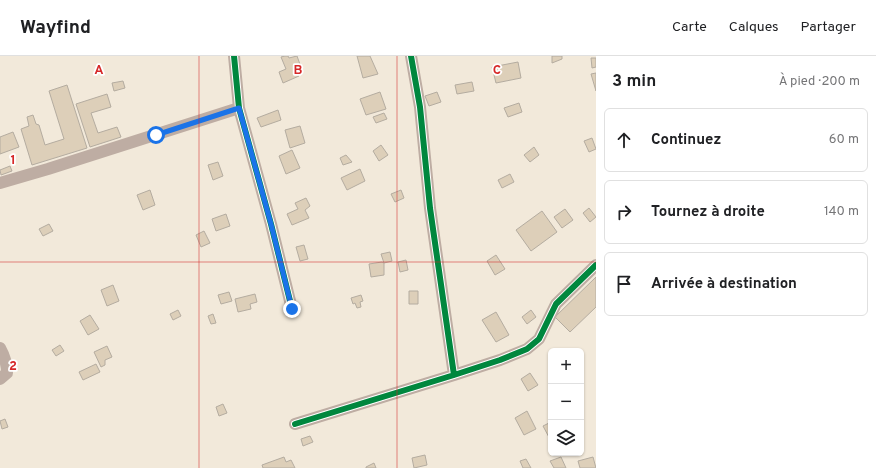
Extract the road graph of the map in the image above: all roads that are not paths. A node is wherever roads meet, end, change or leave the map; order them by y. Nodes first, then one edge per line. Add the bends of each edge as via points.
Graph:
1 (234, 56) edge
2 (411, 56) edge
3 (239, 108) junction
4 (0, 183) edge
5 (596, 265) edge
6 (292, 309) dead end
7 (0, 348) edge
8 (454, 375) junction
9 (0, 380) edge
10 (295, 424) dead end

1 - 3 street
2 - 8 street via 420,107 430,208
3 - 4 street
3 - 6 street
5 - 8 street via 556,304 539,339 527,349
7 - 9 street via 7,365 7,373
8 - 10 street

